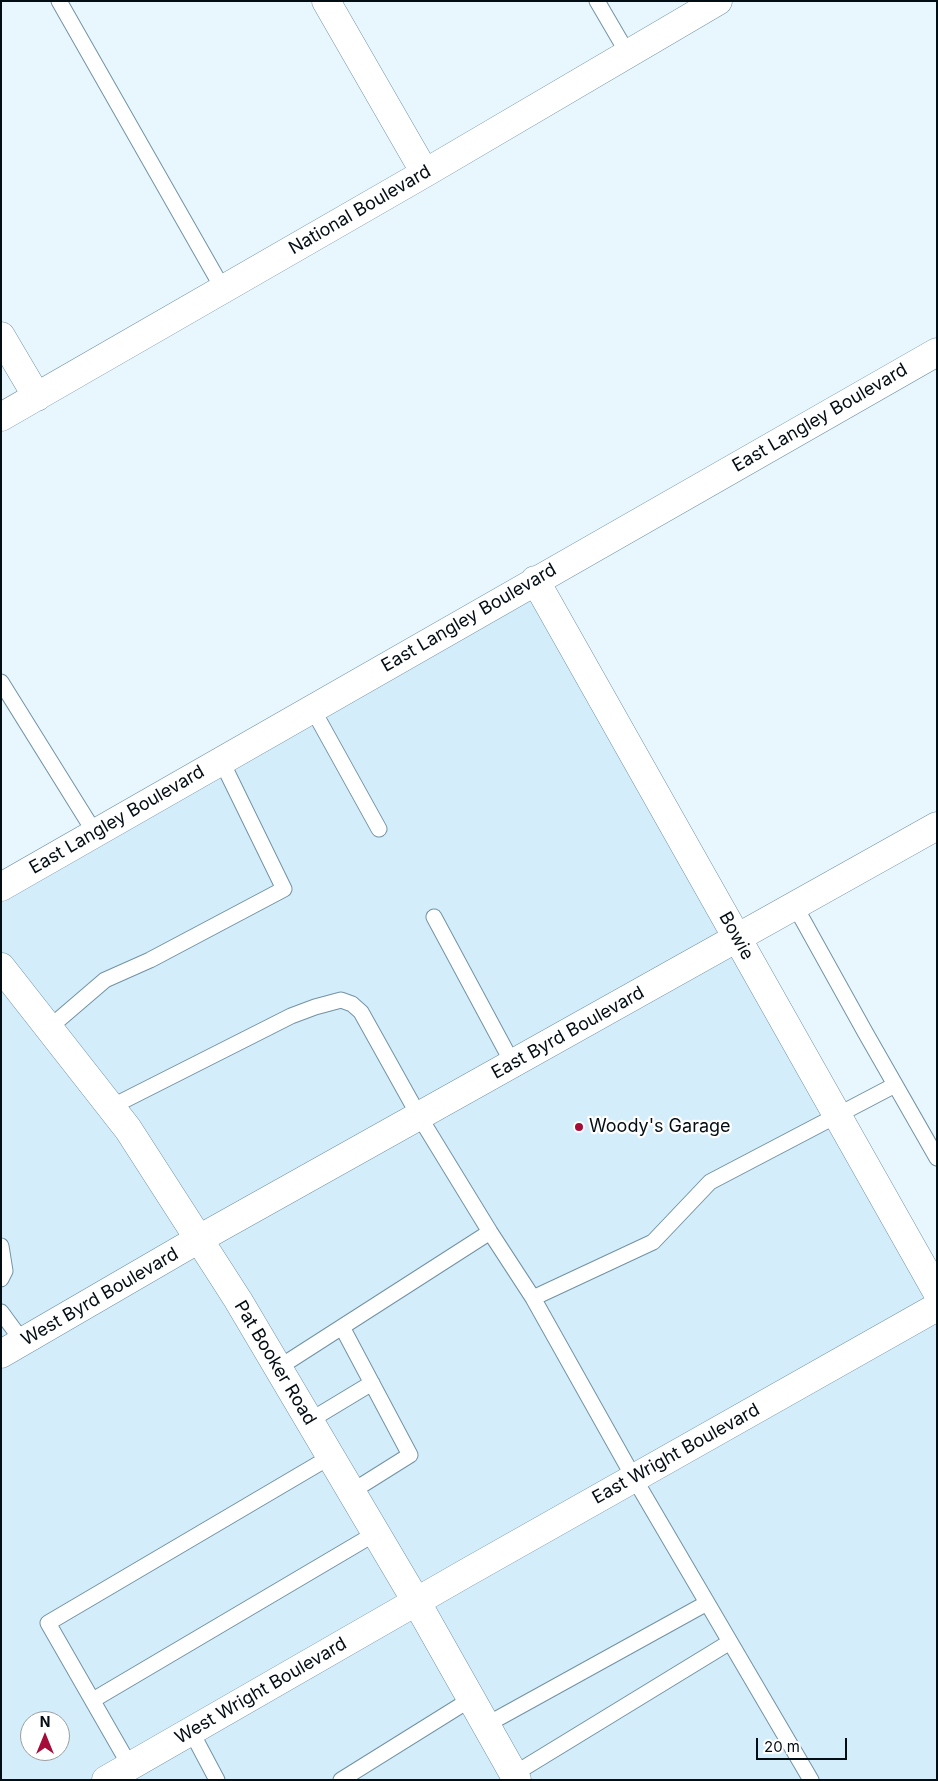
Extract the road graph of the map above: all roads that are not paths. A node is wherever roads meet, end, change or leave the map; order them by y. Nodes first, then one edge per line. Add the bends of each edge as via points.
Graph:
1 (58, 1) edge
2 (326, 1) edge
3 (597, 1) edge
4 (718, 1) edge
5 (628, 54) junction
6 (425, 173) junction
7 (223, 289) junction
8 (1, 336) edge
9 (937, 352) edge
10 (37, 396) junction
11 (1, 417) edge
12 (535, 580) junction
13 (1, 682) edge
14 (312, 708) junction
15 (222, 760) junction
16 (937, 826) edge
17 (379, 829) dead end
18 (95, 833) junction
19 (1, 887) edge
20 (795, 906) junction
21 (434, 917) dead end
22 (738, 938) junction
23 (1, 968) edge
24 (49, 1028) junction
25 (513, 1064) junction
26 (895, 1085) junction
27 (111, 1107) junction
28 (837, 1114) junction
29 (419, 1116) junction
30 (937, 1158) edge
31 (490, 1232) junction
32 (199, 1239) junction
33 (1, 1246) edge
34 (1, 1279) edge
35 (937, 1292) edge
36 (533, 1298) junction
37 (937, 1307) edge
38 (1, 1312) edge
39 (342, 1327) junction
40 (12, 1348) edge
41 (278, 1368) junction
42 (372, 1383) junction
43 (309, 1421) junction
44 (330, 1457) junction
45 (634, 1478) junction
46 (351, 1492) junction
47 (376, 1533) junction
48 (416, 1602) junction
49 (707, 1604) junction
50 (730, 1642) junction
51 (471, 1699) junction
52 (93, 1700) junction
53 (486, 1725) junction
54 (191, 1730) junction
55 (130, 1766) junction
56 (515, 1777) edge
57 (106, 1780) edge
58 (217, 1780) edge
59 (341, 1780) edge
60 (810, 1780) edge

1 - 7 lane
2 - 6 street
3 - 5 lane
4 - 5 street, National Boulevard
5 - 6 street, National Boulevard
6 - 7 street, National Boulevard
7 - 10 street, National Boulevard
8 - 10 street
9 - 12 street, East Langley Boulevard
10 - 11 street, National Boulevard
12 - 14 street, East Langley Boulevard
12 - 22 street, Bowie
13 - 18 lane
14 - 15 street, East Langley Boulevard
14 - 17 lane
15 - 18 street, East Langley Boulevard
15 - 24 lane via 284,889 150,960 105,980
16 - 20 street, East Byrd Boulevard
18 - 19 street, East Langley Boulevard
20 - 22 street, East Byrd Boulevard
20 - 26 lane
21 - 25 lane
22 - 25 street, East Byrd Boulevard
22 - 28 street, Bowie
23 - 24 street, Pat Booker Road
24 - 27 street, Pat Booker Road
25 - 29 street, East Byrd Boulevard
26 - 28 lane
26 - 30 lane
27 - 29 lane via 291,1016 341,1000 361,1012
27 - 32 street, Pat Booker Road
28 - 35 street, Bowie
28 - 36 lane via 710,1182 653,1242
29 - 31 lane
29 - 32 street, East Byrd Boulevard
31 - 36 lane
31 - 39 lane
32 - 40 street, West Byrd Boulevard
32 - 41 street, Pat Booker Road
33 - 34 lane via 5,1271
36 - 45 lane
37 - 45 street, East Wright Boulevard
38 - 40 lane
39 - 41 lane
39 - 42 lane
41 - 43 street, Pat Booker Road
42 - 43 lane
42 - 46 lane via 410,1455
43 - 44 street, Pat Booker Road
44 - 46 street, Pat Booker Road
44 - 52 lane via 48,1623
45 - 48 street, East Wright Boulevard
45 - 49 lane
46 - 47 street, Pat Booker Road
47 - 48 street, Pat Booker Road
47 - 52 lane
48 - 51 street, Pat Booker Road
48 - 54 street, West Wright Boulevard
49 - 50 lane
49 - 53 lane
50 - 56 lane
50 - 60 lane
51 - 53 street, Pat Booker Road
51 - 59 lane
52 - 55 lane
53 - 56 street, Pat Booker Road
54 - 55 street, West Wright Boulevard
54 - 58 lane
55 - 57 street, West Wright Boulevard

